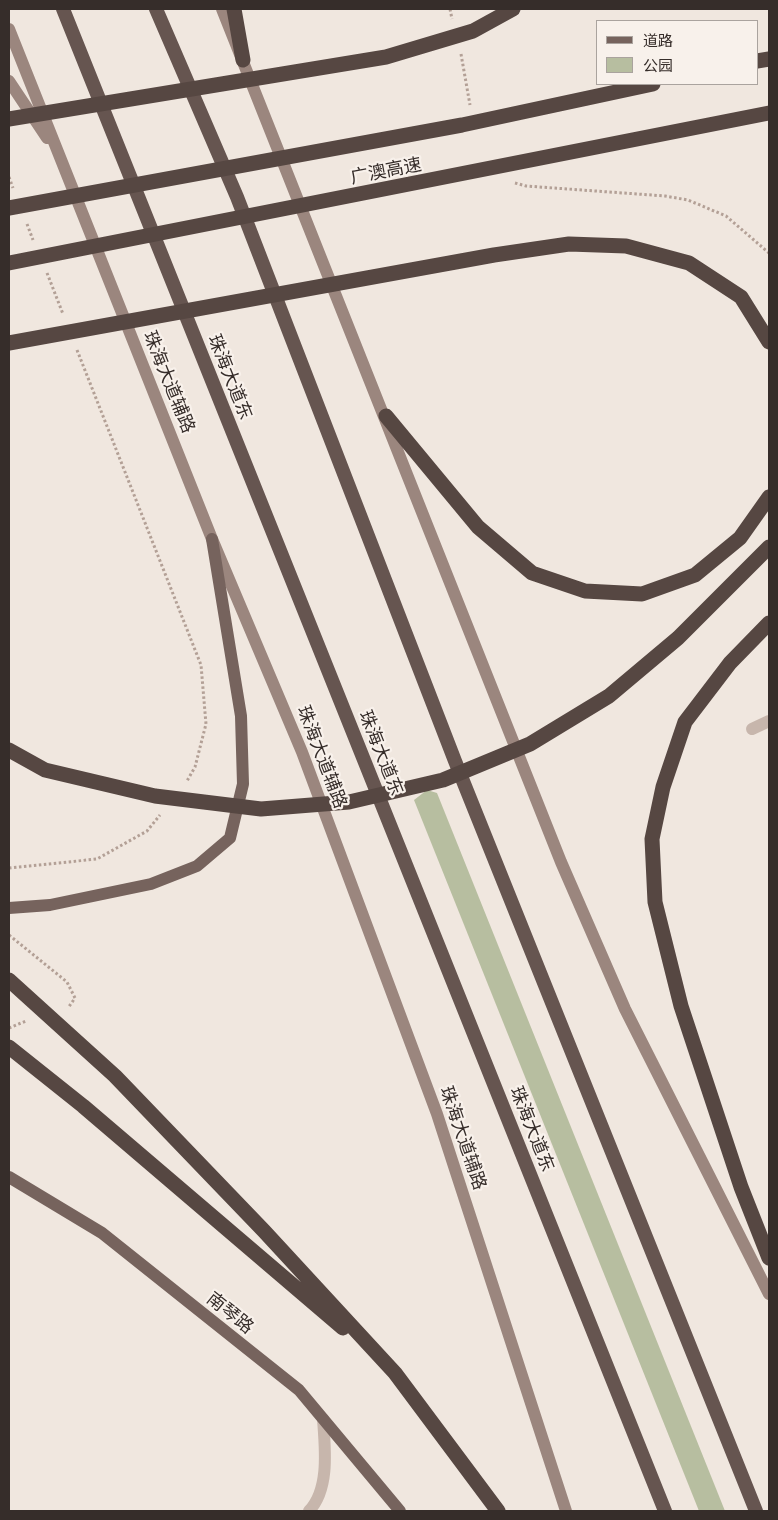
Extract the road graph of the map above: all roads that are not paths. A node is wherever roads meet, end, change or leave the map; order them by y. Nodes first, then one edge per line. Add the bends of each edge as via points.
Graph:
1 (63, 9) edge
2 (156, 9) edge
3 (222, 9) edge
4 (234, 9) edge
5 (511, 10) edge
6 (9, 29) edge
7 (243, 60) junction
8 (9, 80) edge
9 (648, 85) edge
10 (769, 113) edge
11 (9, 119) edge
12 (62, 161) junction
13 (12, 202) edge
14 (9, 263) edge
15 (769, 342) edge
16 (9, 343) edge
17 (386, 416) junction
18 (769, 497) edge
19 (212, 539) junction
20 (769, 547) edge
21 (769, 623) edge
22 (769, 721) edge
23 (752, 728) dead end
24 (9, 750) edge
25 (9, 908) edge
26 (9, 980) edge
27 (9, 1046) edge
28 (9, 1177) edge
29 (769, 1258) edge
30 (769, 1294) edge
31 (395, 1373) junction
32 (324, 1419) junction
33 (309, 1511) edge
34 (400, 1511) edge
35 (498, 1511) edge
36 (566, 1511) edge
37 (665, 1511) edge
38 (756, 1511) edge

1 - 37 highway, 珠海大道东
2 - 38 highway via 237,197 455,761
3 - 7 main road
4 - 7 highway
5 - 11 highway via 473,31 386,57
6 - 12 main road, 珠海大道辅路
7 - 17 main road
8 - 12 main road
9 - 13 highway, 广澳高速 via 462,125
10 - 14 highway, 广澳高速
12 - 19 main road, 珠海大道辅路
15 - 16 highway via 741,297 689,262 626,246 569,244 494,254
17 - 18 highway via 478,527 532,573 585,592 642,594 695,575 740,538
17 - 30 main road via 564,871 626,1009
19 - 25 main road via 241,716 243,784 230,838 197,866 151,884 50,906
19 - 36 main road, 珠海大道辅路 via 298,743 437,1114
20 - 24 highway via 678,638 609,696 530,744 443,780 349,802 261,809 154,796 45,770
21 - 29 highway via 730,663 685,722 663,787 652,839 655,902 681,1006 741,1187
22 - 23 street
26 - 31 highway via 114,1076 264,1230
27 - 31 highway
28 - 32 main road, 南琴路 via 102,1233 299,1390
31 - 35 highway
32 - 33 street via 325,1463 316,1504
32 - 34 main road, 南琴路

